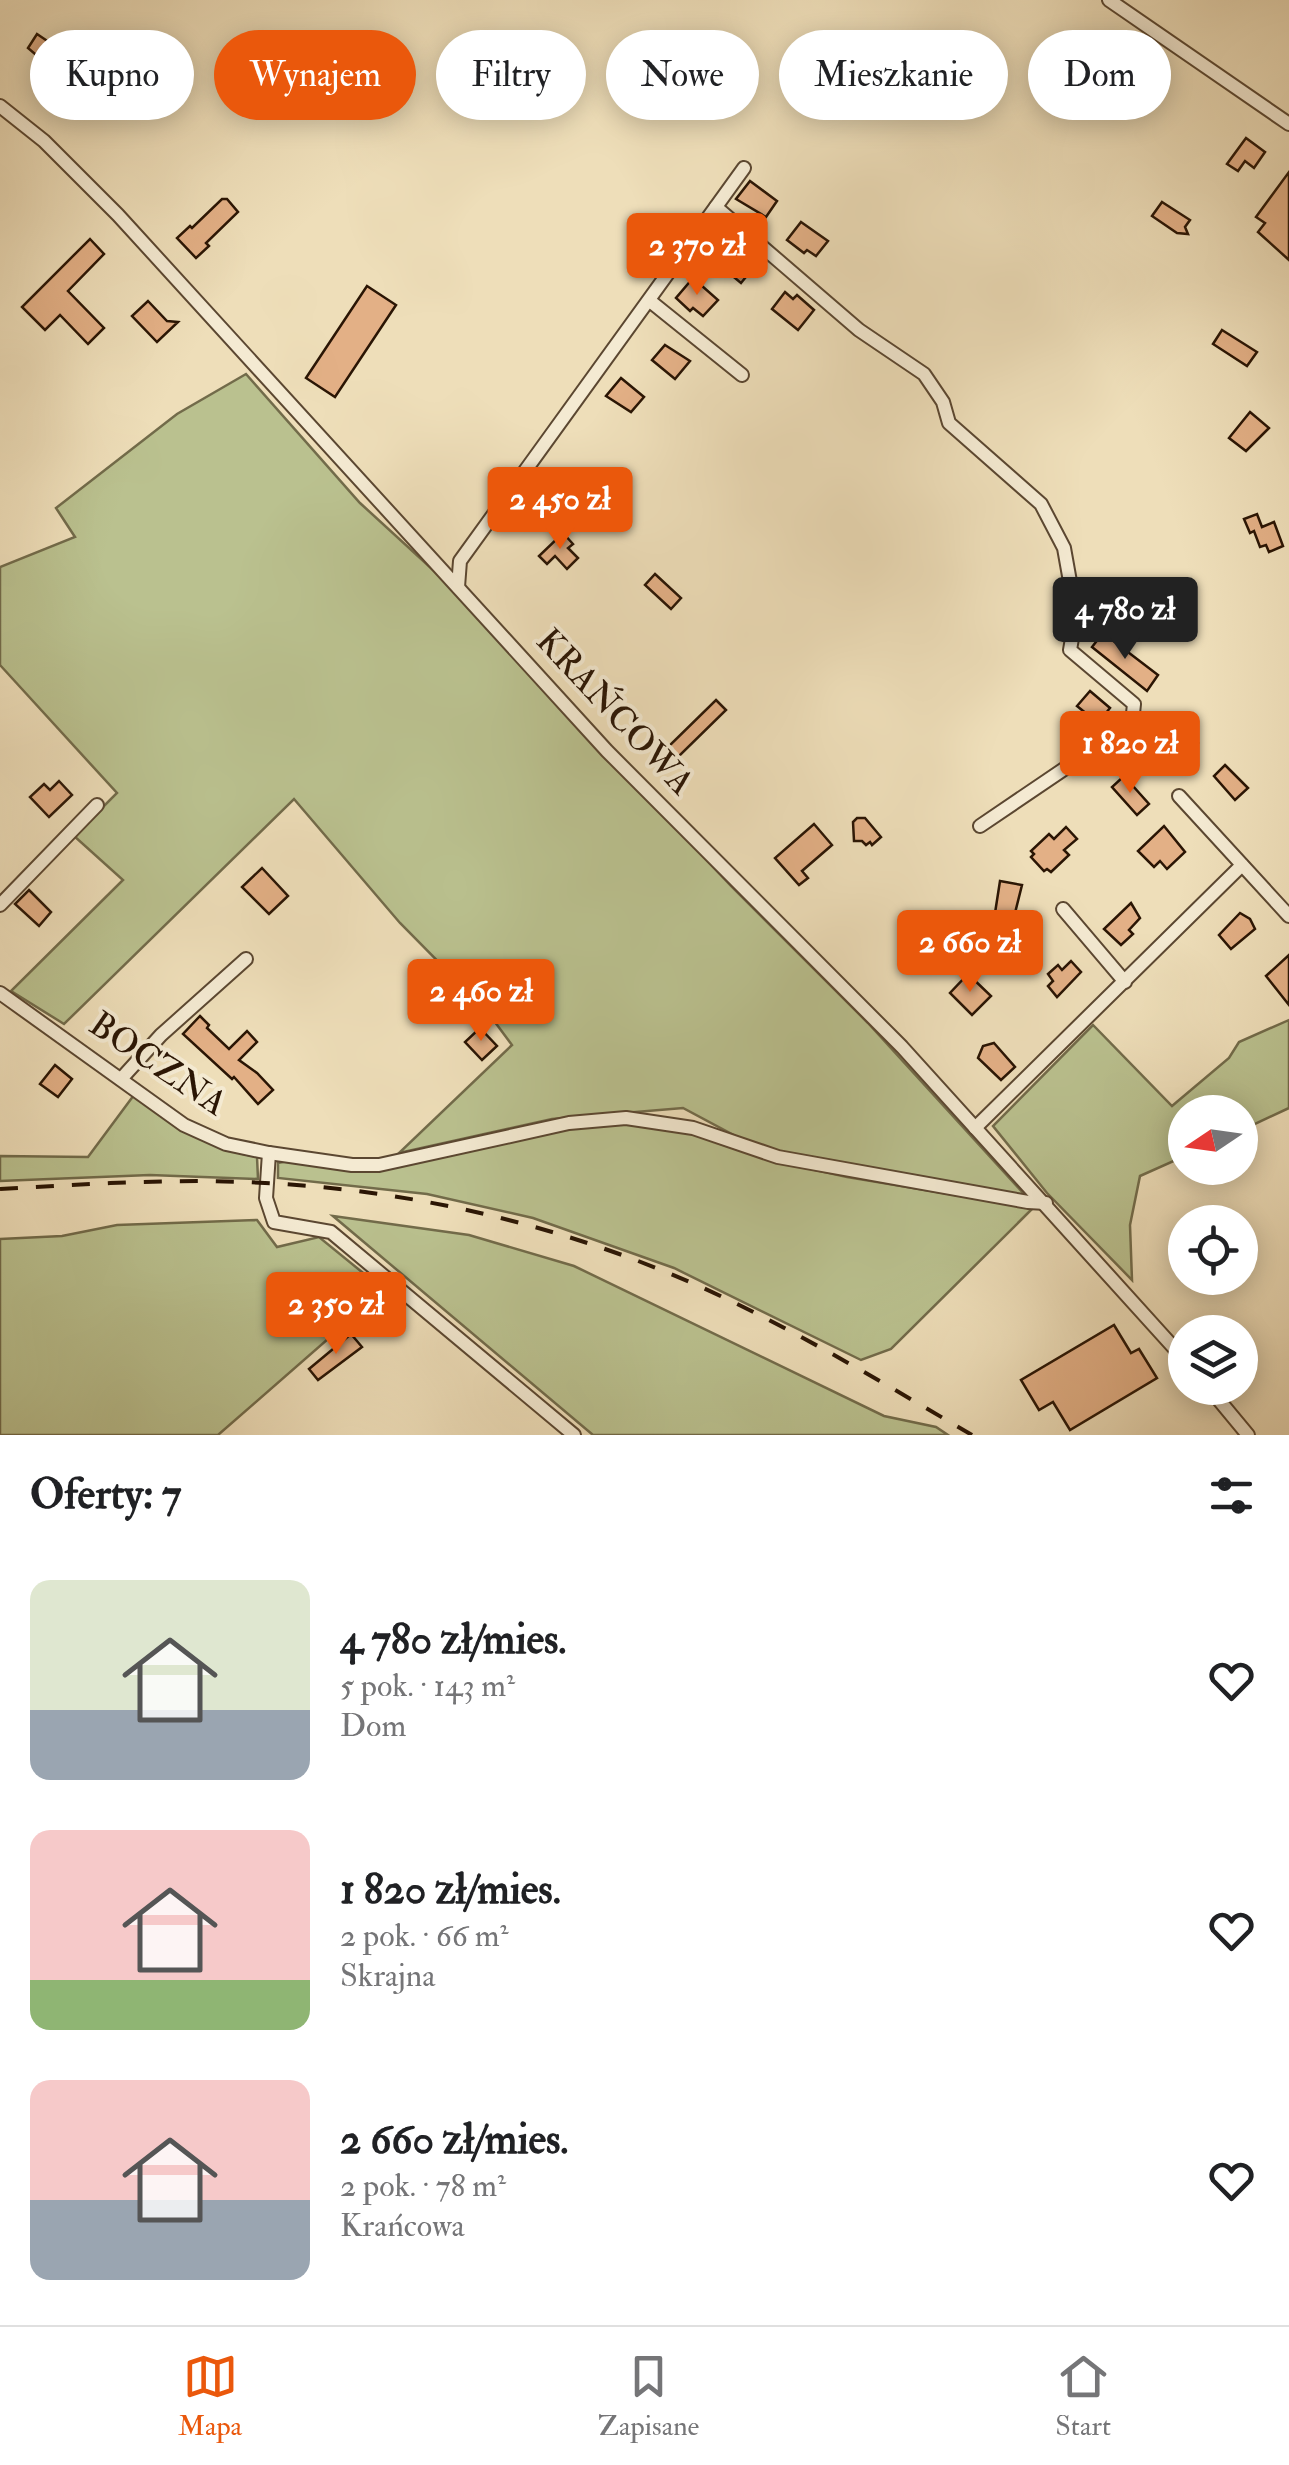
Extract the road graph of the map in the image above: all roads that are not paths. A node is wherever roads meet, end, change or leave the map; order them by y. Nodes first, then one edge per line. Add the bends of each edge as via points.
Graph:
1 (1108, 0) edge
2 (0, 106) edge
3 (1289, 124) edge
4 (744, 168) dead end
5 (716, 207) junction
6 (650, 302) junction
7 (742, 374) dead end
8 (458, 587) junction
9 (1179, 796) dead end
10 (97, 805) dead end
11 (980, 826) dead end
12 (1242, 865) junction
13 (0, 905) edge
14 (1063, 909) dead end
15 (1289, 916) edge
16 (246, 960) dead end
17 (1125, 982) junction
18 (0, 993) edge
19 (121, 1079) junction
20 (975, 1128) junction
21 (269, 1153) junction
22 (1046, 1203) junction
23 (1168, 1341) edge
24 (1223, 1405) edge
25 (574, 1435) edge
26 (1248, 1435) edge

1 - 3 street
2 - 8 street, KRAŃCOWA via 94,189
4 - 5 street
5 - 6 street
5 - 11 street via 859,330 924,374 944,402 949,423 1040,504 1064,548 1076,614 1070,650 1134,704 1132,723
6 - 7 street
6 - 8 street via 460,561
8 - 20 street, KRAŃCOWA
9 - 12 street
10 - 13 street
12 - 15 street
12 - 17 street
14 - 17 street
16 - 19 street
17 - 20 street
18 - 19 street, BOCZNA
19 - 21 street, BOCZNA via 184,1125
20 - 22 street, KRAŃCOWA
21 - 22 street, BOCZNA via 379,1165 569,1123 641,1119 693,1128 778,1158
21 - 25 street via 266,1198 274,1222 331,1232
22 - 23 street, KRAŃCOWA
24 - 26 street

